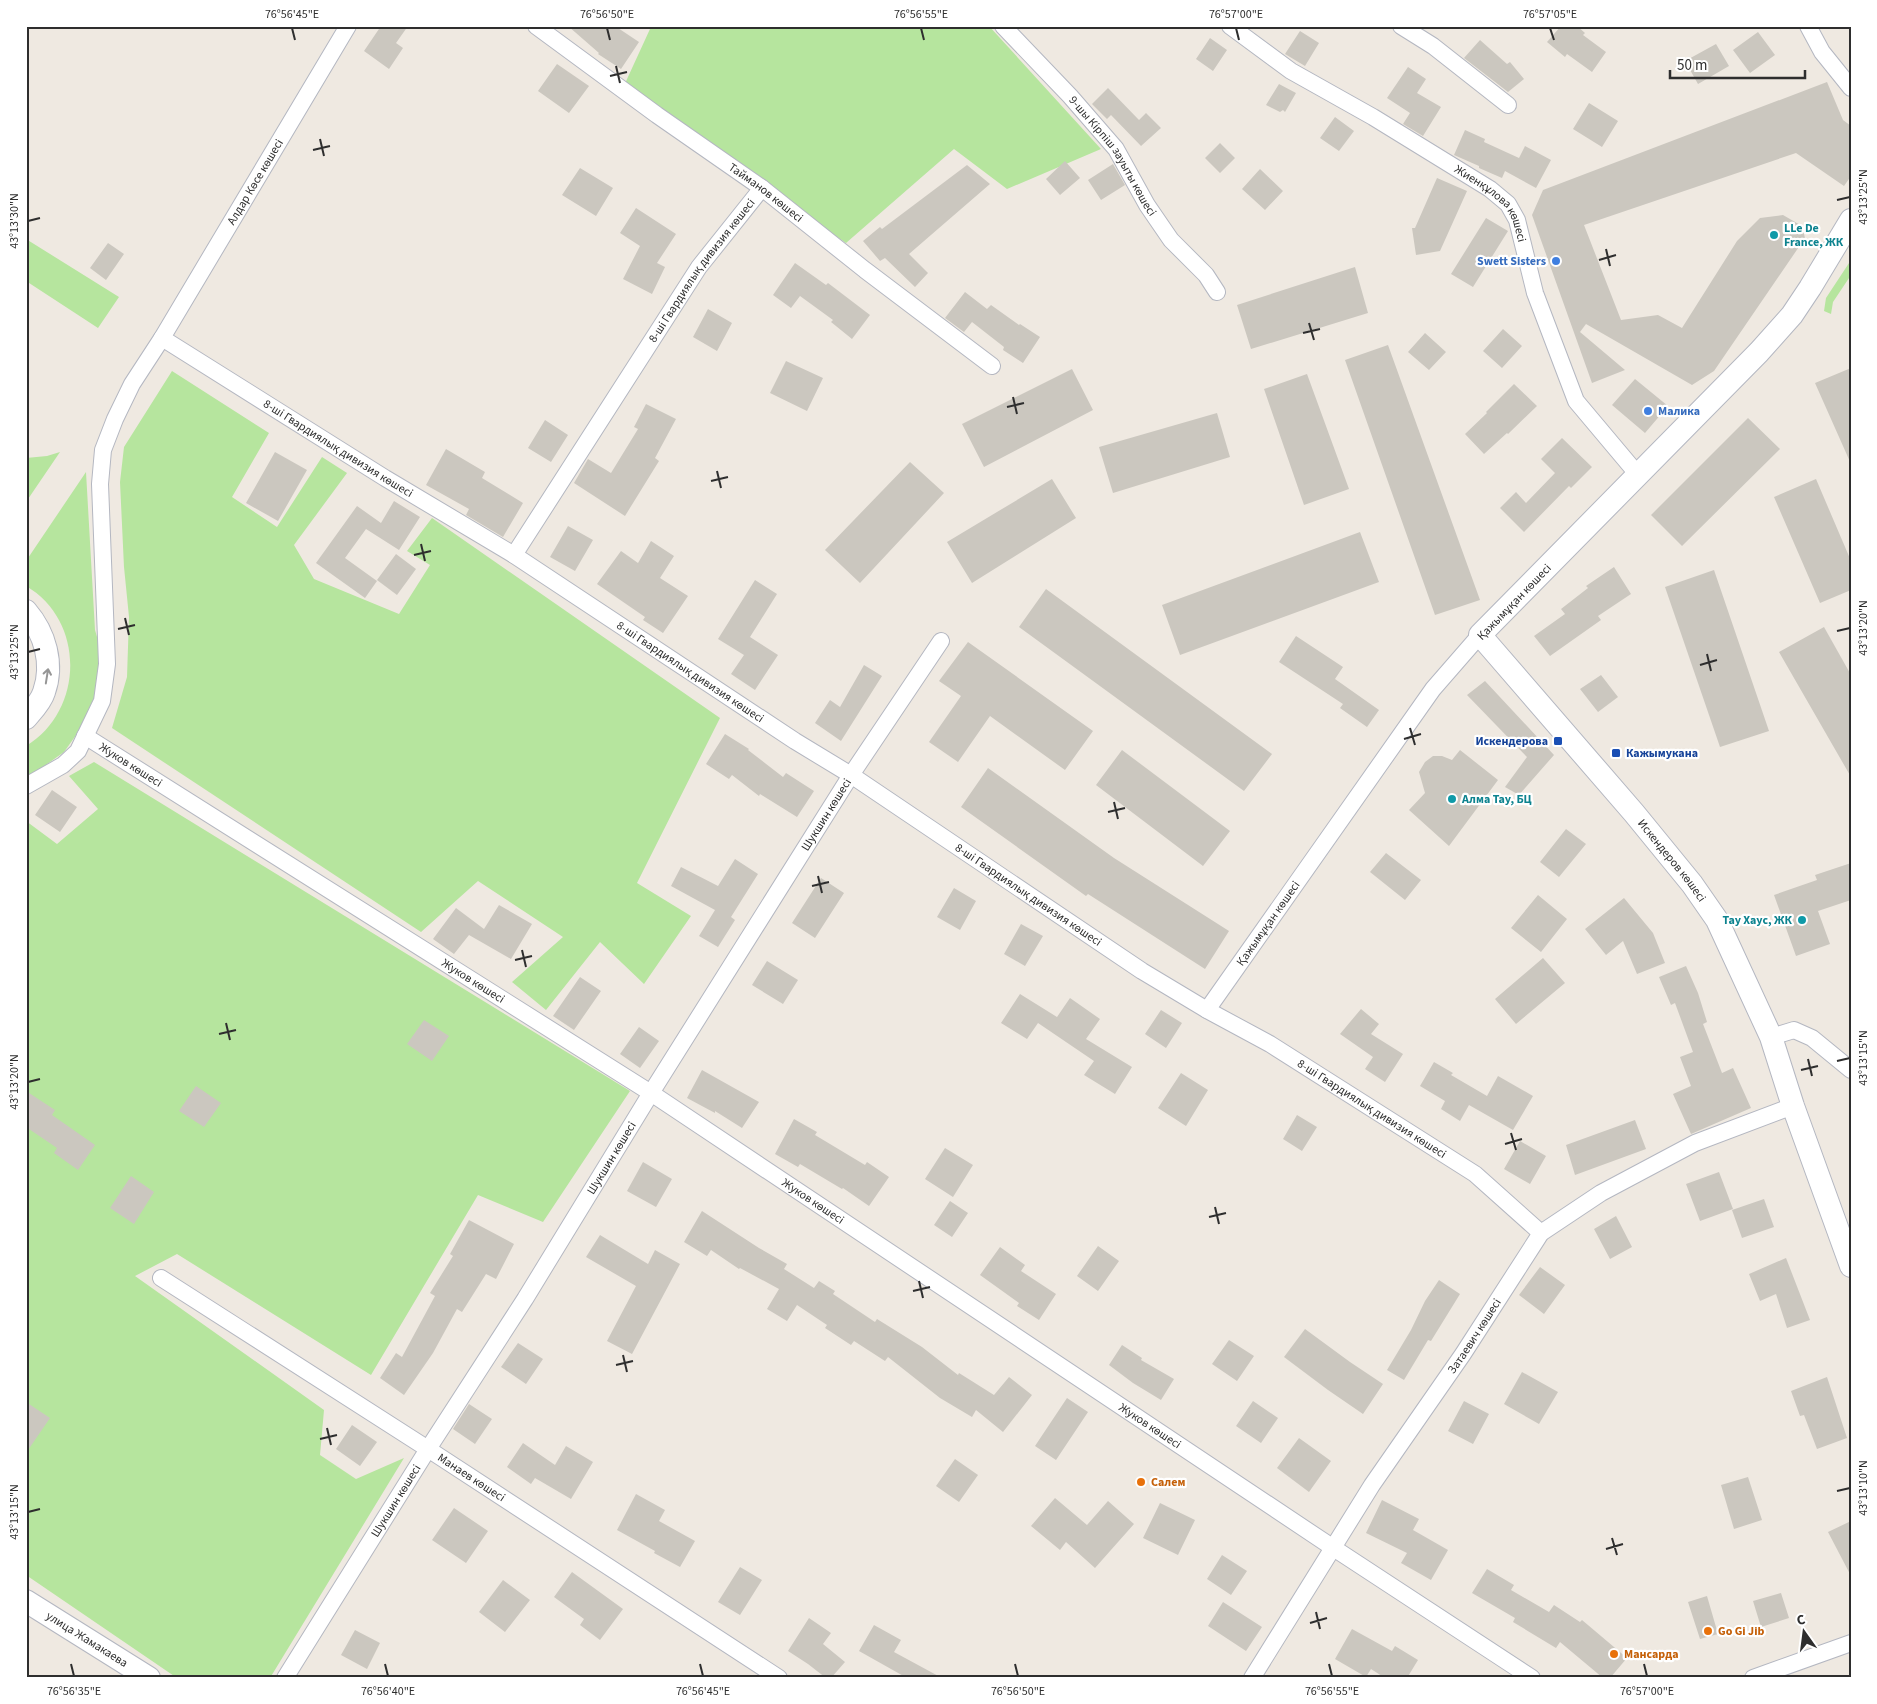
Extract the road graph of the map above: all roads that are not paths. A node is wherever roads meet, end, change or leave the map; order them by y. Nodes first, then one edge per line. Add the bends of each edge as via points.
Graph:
1 (348, 26) edge
2 (536, 26) edge
3 (1002, 26) edge
4 (1230, 26) edge
5 (1401, 26) edge
6 (1808, 26) edge
7 (1851, 88) edge
8 (1508, 106) dead end
9 (762, 188) junction
10 (1851, 220) edge
11 (1216, 292) dead end
12 (162, 338) junction
13 (992, 366) dead end
14 (1639, 476) junction
15 (514, 555) junction
16 (26, 611) edge
17 (1480, 635) junction
18 (941, 641) dead end
19 (26, 718) edge
20 (85, 736) junction
21 (851, 775) junction
22 (26, 786) edge
23 (1207, 1010) junction
24 (1771, 1037) junction
25 (1851, 1070) edge
26 (651, 1093) junction
27 (1793, 1106) junction
28 (1541, 1233) junction
29 (1851, 1266) edge
30 (161, 1278) dead end
31 (428, 1449) junction
32 (1332, 1547) junction
33 (26, 1601) edge
34 (1851, 1643) edge
35 (149, 1678) edge
36 (285, 1678) edge
37 (779, 1678) edge
38 (1252, 1678) edge
39 (1532, 1678) edge
40 (1753, 1678) edge

1 - 12 street, Алдар Көсе көшесі
2 - 9 street, Тайманов көшесі
3 - 11 street, 9-шы Кірпіш зауыты көшесі via 1116,149 1171,240 1206,275
4 - 14 street, Жиенқұлова көшесі via 1291,71 1490,188 1508,204 1517,220 1535,293 1576,400
5 - 8 street via 1433,46
6 - 7 street via 1822,52
9 - 13 street, Тайманов көшесі
9 - 15 street, 8-ші Гвардиялық дивизия көшесі via 699,267
10 - 14 street, Қажымұқан көшесі via 1792,315
12 - 15 street, 8-ші Гвардиялық дивизия көшесі
12 - 20 street, Алдар Көсе көшесі via 132,384 114,419 104,450 100,484 107,664 102,701
14 - 17 street, Қажымұқан көшесі
15 - 21 street, 8-ші Гвардиялық дивизия көшесі via 786,736
19 -> 16 street via 44,694 49,668 43,637
17 - 23 street, Қажымұқан көшесі via 1433,689
17 - 24 street, Искендеров көшесі via 1692,884 1717,920
18 - 21 street, Шукшин көшесі
20 - 22 street, Алдар Көсе көшесі via 78,751 63,764
20 - 26 street, Жуков көшесі
21 - 23 street, 8-ші Гвардиялық дивизия көшесі via 1142,971
21 - 26 street, Шукшин көшесі
23 - 28 street, 8-ші Гвардиялық дивизия көшесі via 1270,1044 1474,1174
24 - 25 street via 1794,1030 1800,1032
24 - 27 street, Искендеров көшесі
26 - 31 street, Шукшин көшесі via 525,1300
26 - 32 street, Жуков көшесі
27 - 28 street, Затаевич көшесі via 1696,1143 1601,1193
27 - 29 street, Искендеров көшесі
28 - 32 street, Затаевич көшесі
30 - 31 street, Манаев көшесі
31 - 36 street, Шукшин көшесі
31 - 37 street, Манаев көшесі
32 - 38 street, Затаевич көшесі
32 - 39 street, Жуков көшесі
33 - 35 street, улица Жамакаева
34 - 40 street

